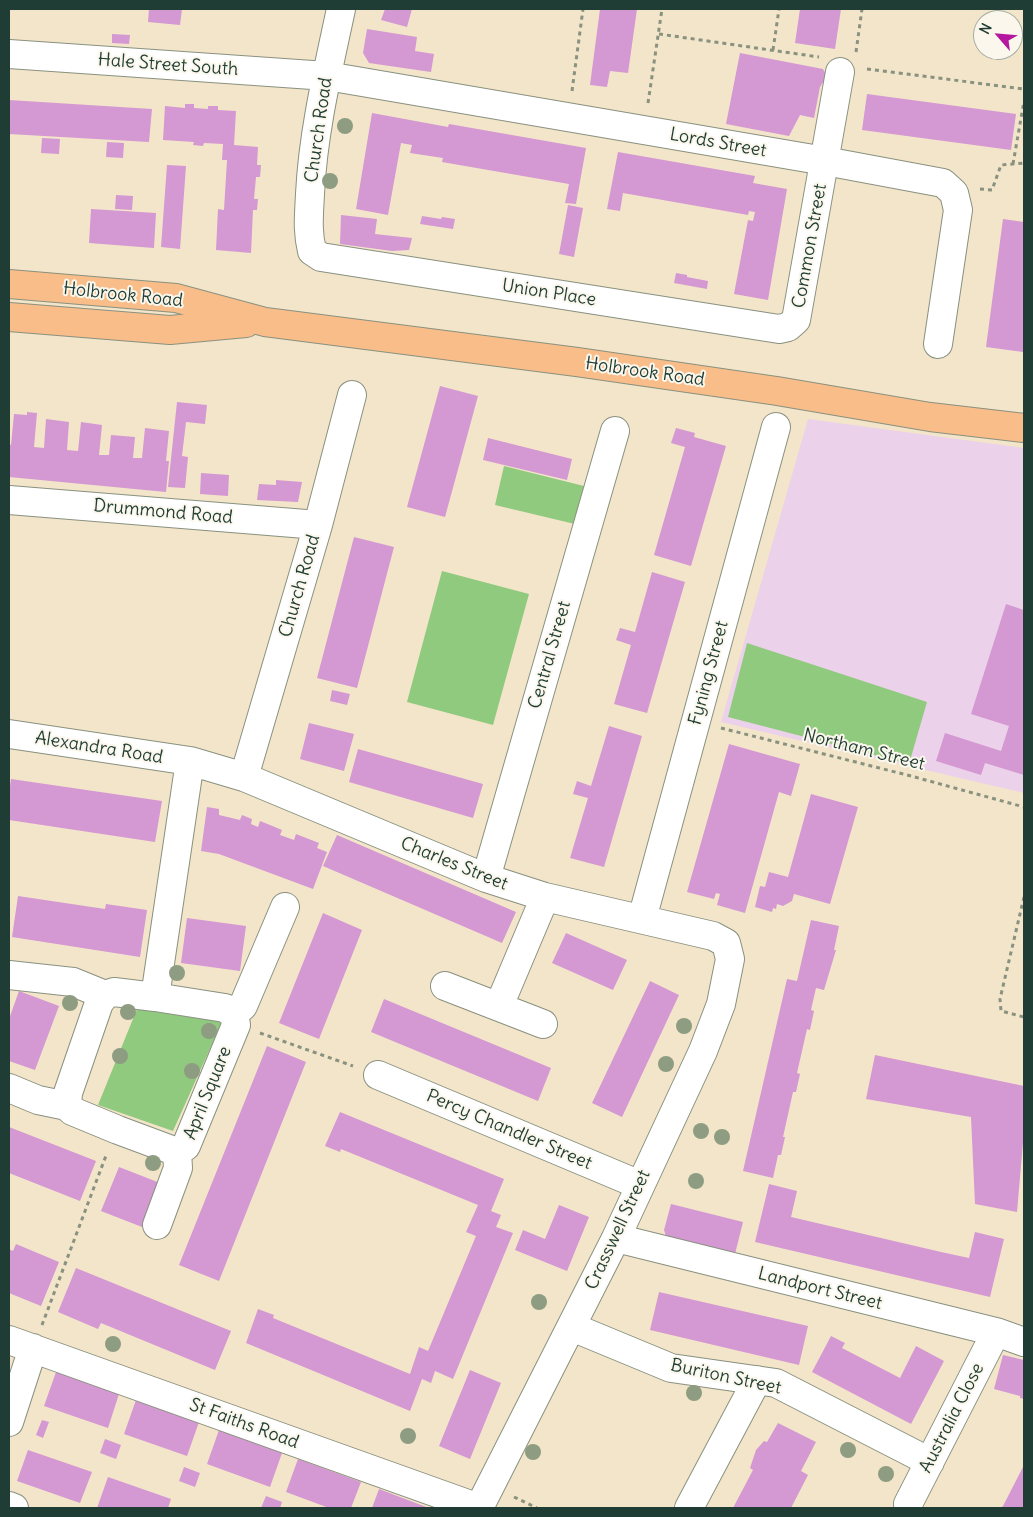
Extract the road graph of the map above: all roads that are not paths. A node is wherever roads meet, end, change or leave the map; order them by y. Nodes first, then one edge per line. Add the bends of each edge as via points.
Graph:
1 (341, 9) edge
2 (9, 54) edge
3 (842, 66) road end
4 (327, 76) junction
5 (825, 161) junction
6 (312, 251) joint
7 (9, 284) edge
8 (9, 317) edge
9 (265, 322) junction
10 (788, 327) joint
11 (938, 344) dead end
12 (352, 395) dead end
13 (776, 427) dead end
14 (1024, 428) edge
15 (615, 431) dead end
16 (9, 500) edge
17 (318, 525) junction
18 (9, 734) edge
19 (190, 761) junction
20 (244, 777) junction
21 (486, 878) junction
22 (545, 897) junction
23 (285, 907) dead end
24 (642, 919) junction
25 (726, 944) joint
26 (9, 975) edge
27 (445, 986) dead end
28 (105, 995) junction
29 (155, 997) junction
30 (499, 1006) junction
31 (235, 1020) junction
32 (543, 1024) dead end
33 (378, 1075) road end
34 (9, 1088) edge
35 (67, 1106) junction
36 (177, 1152) junction
37 (640, 1185) junction
38 (157, 1225) dead end
39 (616, 1238) junction
40 (572, 1327) junction
41 (996, 1332) junction
42 (1024, 1342) edge
43 (21, 1344) edge
44 (757, 1380) junction
45 (9, 1422) edge
46 (930, 1462) junction
47 (908, 1504) dead end
48 (9, 1506) edge
49 (14, 1508) edge
50 (479, 1508) edge
51 (688, 1508) edge

1 - 4 street, Church Road
2 - 4 street, Hale Street South
3 - 5 street, Common Street
4 - 5 street, Lords Street
4 - 6 street, Church Road via 311,169 308,234
5 - 10 street, Common Street via 796,320
5 - 11 street, Lords Street via 943,183 954,192 958,210
6 - 10 street, Union Place via 321,257
7 - 9 main road, Holbrook Road via 176,298
8 - 9 main road, Holbrook Road via 170,330
9 - 14 main road, Holbrook Road via 577,362 930,417
12 - 17 street, Church Road
13 - 24 street, Fyning Street
15 - 21 street, Central Street
16 - 17 street, Drummond Road
17 - 20 street, Church Road
18 - 19 street, Alexandra Road
19 - 20 street, Charles Street
19 - 29 street
20 - 21 street, Charles Street
21 - 22 street, Charles Street
22 - 24 street, Charles Street
22 - 30 street
23 - 31 street, April Square
24 - 25 street, Charles Street via 713,936
25 - 37 street, Crasswell Street via 730,959 721,1004 703,1052
26 - 28 street via 73,982
27 - 30 street
28 - 29 street via 114,992
28 - 35 street via 99,1003 68,1093
29 - 31 street via 225,1008
30 - 32 street
31 - 36 street, April Square via 186,1146
33 - 37 street, Percy Chandler Street
34 - 35 street, April Square via 38,1100
35 - 36 street, April Square via 72,1111
36 - 38 street via 178,1168
37 - 39 street, Crasswell Street
39 - 40 street, Crasswell Street
39 - 41 street, Landport Street
40 - 44 street, Buriton Street via 671,1368
40 - 50 street, Crasswell Street
41 - 42 street, Landport Street
41 - 46 street, Australia Close
43 - 45 street
43 - 50 street, St Faiths Road
44 - 46 street, Buriton Street via 776,1383
44 - 51 street
46 - 47 street, Australia Close
48 - 49 street

